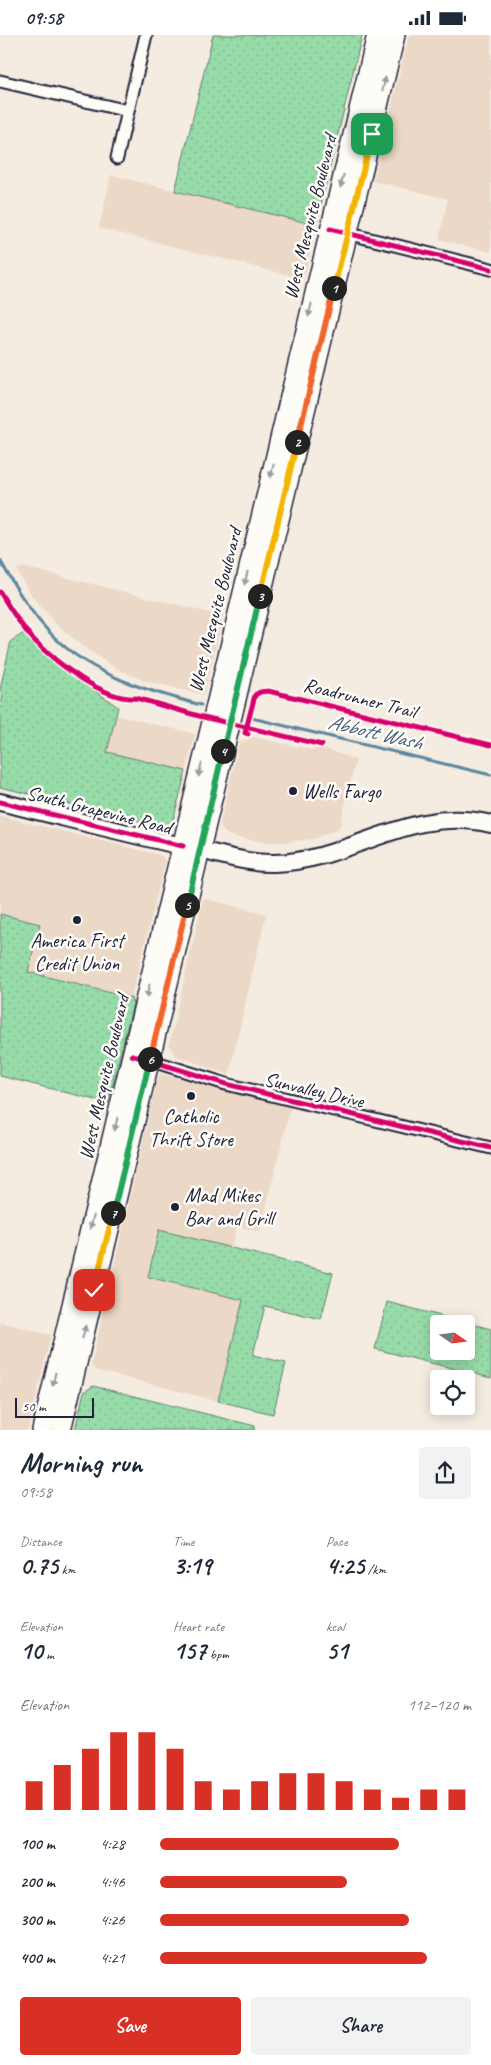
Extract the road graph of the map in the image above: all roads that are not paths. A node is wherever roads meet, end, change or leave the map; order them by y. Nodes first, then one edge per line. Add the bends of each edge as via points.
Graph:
1 (146, 35) edge
2 (376, 35) edge
3 (395, 35) edge
4 (0, 81) edge
5 (128, 111) junction
6 (116, 157) dead end
7 (339, 231) junction
8 (491, 269) edge
9 (0, 802) edge
10 (491, 825) edge
11 (191, 848) junction
12 (141, 1057) junction
13 (491, 1148) edge
14 (116, 1159) junction
15 (42, 1430) edge
16 (61, 1430) edge

1 - 5 street
2 -> 7 main road, West Mesquite Boulevard
7 -> 3 main road, West Mesquite Boulevard
4 - 5 street
5 - 6 street
7 - 8 street
7 - 11 main road, West Mesquite Boulevard
9 - 11 main road, South Grapevine Road
10 - 11 main road, South Grapevine Road via 446,819 419,823 298,862 271,863
11 - 12 main road, West Mesquite Boulevard
12 - 13 street, Sunvalley Drive via 226,1084
12 - 14 main road, West Mesquite Boulevard
14 -> 15 main road, West Mesquite Boulevard
16 -> 14 main road, West Mesquite Boulevard

